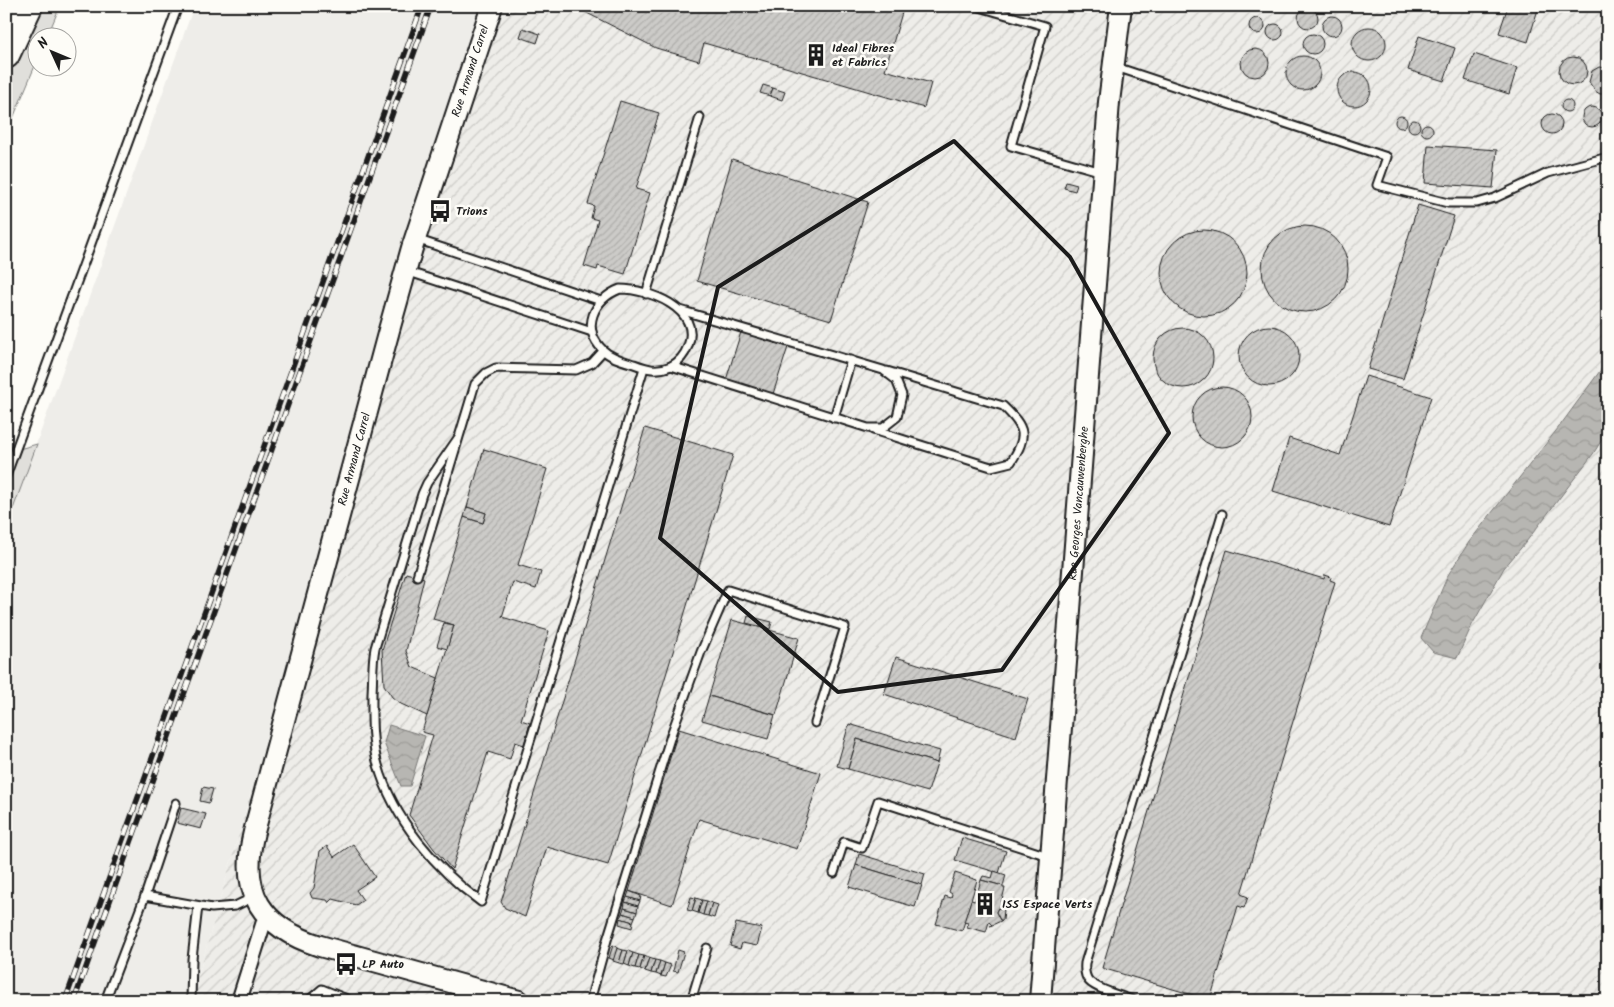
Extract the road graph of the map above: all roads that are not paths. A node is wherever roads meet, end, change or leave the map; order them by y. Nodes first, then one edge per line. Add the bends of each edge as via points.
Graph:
1 (29, 6) edge
2 (178, 6) edge
3 (492, 6) edge
4 (976, 6) edge
5 (1121, 6) edge
6 (6, 55) edge
7 (1113, 66) junction
8 (700, 117) dead end
9 (1608, 157) edge
10 (1105, 172) junction
11 (416, 239) junction
12 (406, 271) junction
13 (646, 294) junction
14 (601, 300) junction
15 (680, 310) junction
16 (592, 332) junction
17 (603, 351) junction
18 (851, 360) junction
19 (671, 366) junction
20 (644, 368) junction
21 (882, 370) junction
22 (834, 418) junction
23 (868, 428) junction
24 (458, 438) junction
25 (6, 476) edge
26 (1222, 514) dead end
27 (417, 576) dead end
28 (815, 723) dead end
29 (176, 803) dead end
30 (1051, 856) junction
31 (834, 873) dead end
32 (145, 896) junction
33 (255, 897) junction
34 (198, 906) junction
35 (266, 915) junction
36 (707, 948) dead end
37 (1109, 992) junction
38 (105, 1001) edge
39 (191, 1001) edge
40 (239, 1001) edge
41 (308, 1001) edge
42 (352, 1001) edge
43 (519, 1001) edge
44 (590, 1001) edge
45 (691, 1001) edge
46 (1040, 1001) edge
47 (1108, 1001) edge
48 (1135, 1001) edge

1 - 6 highway
2 - 25 lane
3 - 11 street, Rue Armand Carrel
4 - 10 lane via 1045,26 1011,146
5 - 7 street, Rue Georges Vancauwenberghe
7 - 9 lane via 1387,157 1378,185 1442,202 1486,202 1548,173
7 - 10 street, Rue Georges Vancauwenberghe
8 - 13 lane
10 - 30 street, Rue Georges Vancauwenberghe
11 - 12 street, Rue Armand Carrel
11 - 14 lane
12 - 16 lane
12 - 33 street, Rue Armand Carrel via 252,841 249,870
13 - 14 lane via 620,289
13 - 15 lane via 671,303
14 - 16 lane via 592,320
15 - 18 lane
15 - 19 lane via 690,332 683,355
16 - 17 lane
17 - 20 lane
17 - 24 lane via 592,363 576,370 496,368 486,373 475,384
18 - 21 lane
18 - 22 lane
19 - 20 lane via 651,370
19 - 22 lane
20 - 24 lane via 481,902 436,862 398,810 378,765 372,725 375,648 422,494
21 - 23 lane via 896,380 902,395 896,417 883,428
21 - 23 lane via 1003,406 1016,418 1022,431 1021,446 1011,462 991,468
22 - 23 lane
24 - 27 lane
26 - 37 lane via 1085,963 1088,981
28 - 44 lane via 846,627 728,590 672,732
29 - 32 lane
30 - 31 lane via 878,801 862,848 844,842
30 - 46 street, Rue Georges Vancauwenberghe
32 - 34 lane
32 - 38 lane
33 - 34 lane via 235,906
33 - 35 street, Rue Armand Carrel
34 - 39 lane
35 - 40 street
35 - 43 street, Rue Armand Carrel via 284,930 309,942
36 - 45 lane
37 - 47 lane
37 - 48 lane
41 - 42 lane via 322,989

